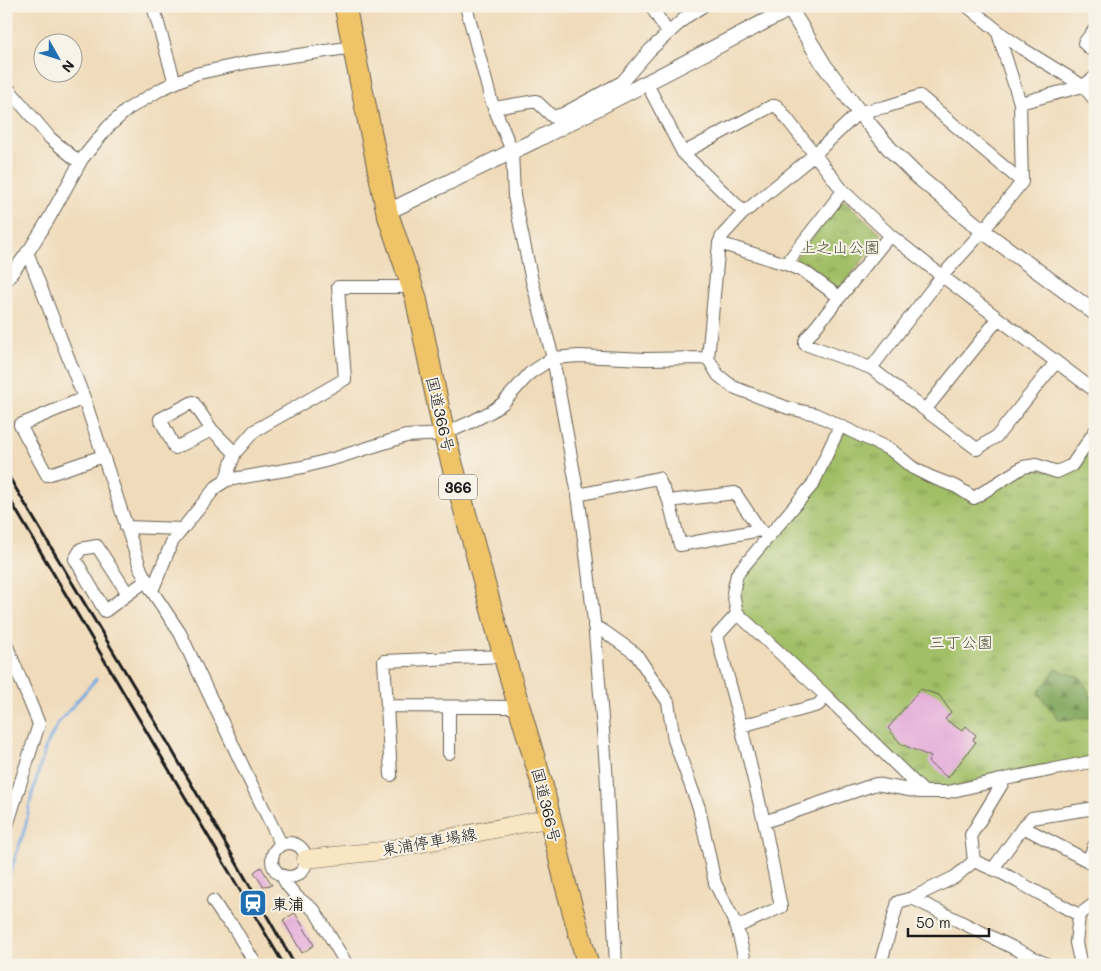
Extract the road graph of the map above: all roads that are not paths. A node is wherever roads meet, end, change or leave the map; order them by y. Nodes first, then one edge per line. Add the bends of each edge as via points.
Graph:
1 (153, 6) edge
2 (345, 6) edge
3 (466, 6) edge
4 (651, 6) edge
5 (703, 6) edge
6 (967, 6) edge
7 (792, 7) edge
8 (1095, 29) edge
9 (997, 30) junction
10 (668, 33) junction
11 (354, 47) junction
12 (1095, 53) edge
13 (1095, 77) edge
14 (646, 82) junction
15 (175, 83) junction
16 (6, 86) edge
17 (1083, 86) junction
18 (1095, 100) edge
19 (1020, 103) junction
20 (494, 108) junction
21 (859, 112) junction
22 (512, 151) junction
23 (683, 153) junction
24 (814, 155) junction
25 (80, 163) junction
26 (1022, 182) junction
27 (843, 191) junction
28 (387, 212) junction
29 (744, 212) junction
30 (983, 231) junction
31 (890, 235) junction
32 (719, 243) junction
33 (27, 252) junction
34 (786, 264) junction
35 (942, 276) junction
36 (6, 281) edge
37 (412, 287) junction
38 (838, 297) junction
39 (1095, 313) edge
40 (998, 319) junction
41 (553, 358) junction
42 (708, 358) junction
43 (1056, 362) junction
44 (871, 368) junction
45 (1095, 391) edge
46 (84, 398) junction
47 (925, 410) junction
48 (840, 426) junction
49 (212, 430) dead end
50 (1095, 430) edge
51 (444, 434) junction
52 (235, 453) junction
53 (103, 456) junction
54 (226, 481) junction
55 (578, 495) junction
56 (669, 501) junction
57 (126, 527) junction
58 (182, 529) junction
59 (764, 533) junction
60 (150, 585) junction
61 (128, 594) junction
62 (738, 613) junction
63 (594, 626) junction
64 (6, 644) edge
65 (504, 656) junction
66 (826, 696) junction
67 (387, 706) junction
68 (448, 707) junction
69 (519, 708) junction
70 (741, 726) junction
71 (449, 753) dead end
72 (1095, 761) edge
73 (391, 775) dead end
74 (1005, 779) junction
75 (924, 792) junction
76 (1095, 808) edge
77 (551, 818) junction
78 (764, 822) junction
79 (1023, 827) junction
80 (6, 829) edge
81 (282, 844) junction
82 (1095, 844) edge
83 (306, 859) junction
84 (974, 861) junction
85 (1092, 864) edge
86 (992, 869) junction
87 (282, 876) junction
88 (912, 898) junction
89 (213, 901) dead end
90 (1095, 903) edge
91 (1079, 915) junction
92 (738, 927) junction
93 (1077, 963) edge
94 (256, 965) edge
95 (347, 965) edge
96 (588, 965) edge
97 (616, 965) edge
98 (746, 965) edge
99 (880, 965) edge
100 (1048, 965) edge

1 - 15 street
2 - 11 highway, 国道366号 / 366
3 - 20 street
4 - 10 street
5 - 10 street
6 - 9 street
7 - 14 street
7 - 21 street via 824,66
8 - 12 street via 1084,43
9 - 17 street
9 - 19 street
10 - 20 street via 622,82 563,114 553,117 536,102
11 - 15 street via 250,62 195,74
11 - 28 highway, 国道366号 / 366
13 - 17 street
14 - 22 street
14 - 23 street
15 - 25 street via 128,109 108,127
16 - 25 street via 50,138
17 - 18 street
17 - 19 street
19 - 26 street
20 - 22 street
21 - 24 street
21 - 26 street via 920,96
21 - 30 street via 916,175
22 - 28 street
22 - 41 street via 514,196 532,282
23 - 24 street via 777,106
23 - 29 street
24 - 27 street
24 - 29 street
25 - 33 street
26 - 30 street
27 - 31 street
27 - 34 street
28 - 37 highway, 国道366号 / 366
29 - 32 street
30 - 35 street
30 - 39 street
31 - 35 street
31 - 38 street
32 - 34 street
32 - 42 street
33 - 36 street
33 - 46 street
34 - 38 street via 805,272
35 - 40 street
35 - 44 street
37 - 51 highway, 国道366号 / 366
37 - 52 street via 338,287 345,379 254,431
38 - 44 street via 805,344
40 - 43 street
40 - 47 street
41 - 42 street
41 - 51 street via 530,373 492,411
41 - 55 street
42 - 48 street via 718,375 733,387 788,408 815,414
43 - 45 street
43 - 47 street via 997,436 977,449
44 - 47 street
46 - 53 street
46 - 53 street via 20,425 47,475
48 - 50 street via 892,450 913,468 974,498 1024,467 1036,465 1057,472 1072,464
48 - 59 street via 814,484
49 - 52 street
51 - 54 street via 406,436 303,467
51 - 65 highway, 国道366号 / 366
52 - 54 street
53 - 57 street
54 - 58 street via 216,487
55 - 56 street via 658,478
55 - 63 street
56 - 59 street via 735,493
56 - 59 street via 680,545
57 - 58 street
57 - 60 street via 141,570
58 - 60 street
59 - 62 street via 737,574 734,593
60 - 61 street
60 - 81 street via 180,634
61 - 61 street via 105,612 75,559 81,549 97,546
62 - 66 street
62 - 70 street via 717,636
63 - 92 street via 636,654 668,702 674,740 699,808 715,882
63 - 97 street via 606,767
64 - 80 street via 39,724
65 - 67 street via 384,661
65 - 69 highway, 国道366号 / 366
66 - 70 street via 818,705
66 - 75 street
67 - 68 street
67 - 73 street
68 - 69 street
68 - 71 street
69 - 77 highway, 国道366号 / 366
70 - 78 street
72 - 74 street
74 - 75 street via 948,792
74 - 84 street via 971,835
75 - 78 street via 876,784
76 - 79 street via 1032,818
77 - 83 main road, 東浦停車場線 via 381,851
77 - 96 highway, 国道366号 / 366
78 - 92 street via 781,906
79 - 85 street
79 - 86 street
81 - 83 street via 289,842 300,846
81 - 87 street via 274,852 272,863
82 - 85 street
83 - 87 street via 305,867 298,875
84 - 86 street
84 - 88 street via 955,876
86 - 91 street
87 - 95 street via 297,897 315,911
88 - 99 street via 898,902
88 - 100 street
89 - 94 street via 233,926
90 - 91 street
91 - 93 street
92 - 98 street

